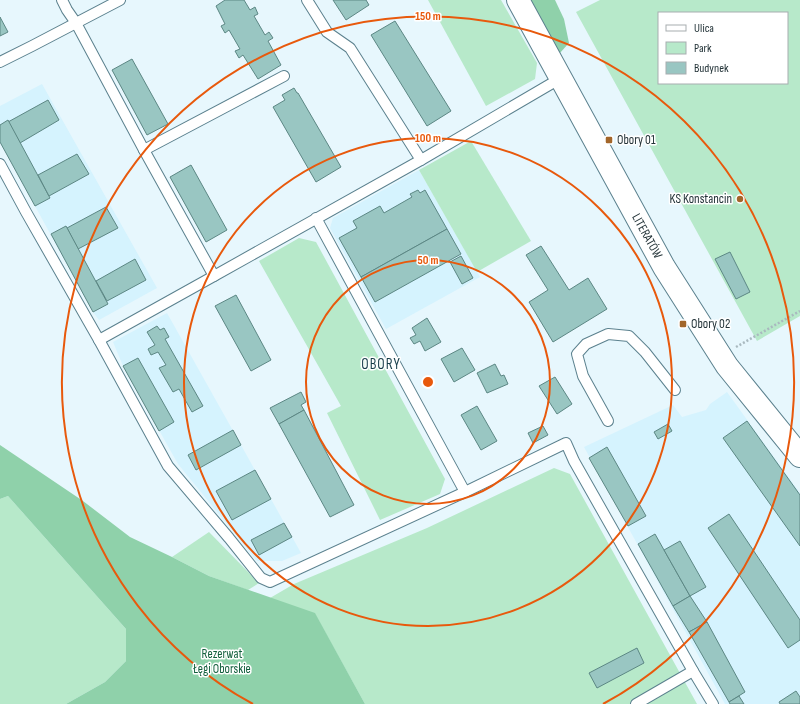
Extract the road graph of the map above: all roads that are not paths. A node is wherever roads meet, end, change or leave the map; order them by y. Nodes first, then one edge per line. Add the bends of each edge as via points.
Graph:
1 (62, 0) edge
2 (120, 0) edge
3 (307, 0) edge
4 (518, 0) edge
5 (76, 23) junction
6 (0, 62) edge
7 (284, 76) dead end
8 (561, 78) junction
9 (144, 150) junction
10 (421, 160) junction
11 (0, 164) edge
12 (316, 218) junction
13 (214, 276) junction
14 (99, 340) junction
15 (675, 390) dead end
16 (608, 421) dead end
17 (800, 456) edge
18 (465, 492) junction
19 (693, 671) junction
20 (636, 704) edge
21 (713, 704) edge

1 - 5 lane
2 - 5 lane
3 - 10 lane via 327,32 350,48
4 - 8 street, LITERATÓW
5 - 6 lane
5 - 9 lane
7 - 9 lane
8 - 10 lane
8 - 17 street, LITERATÓW via 664,267 727,366
9 - 13 lane
10 - 12 lane
11 - 14 lane
12 - 13 lane
12 - 18 lane
13 - 14 lane
14 - 18 lane via 168,466 261,578 270,582
15 - 16 lane via 629,336 608,334 586,344 577,354 583,376
18 - 19 lane via 566,443
19 - 20 lane
19 - 21 lane

